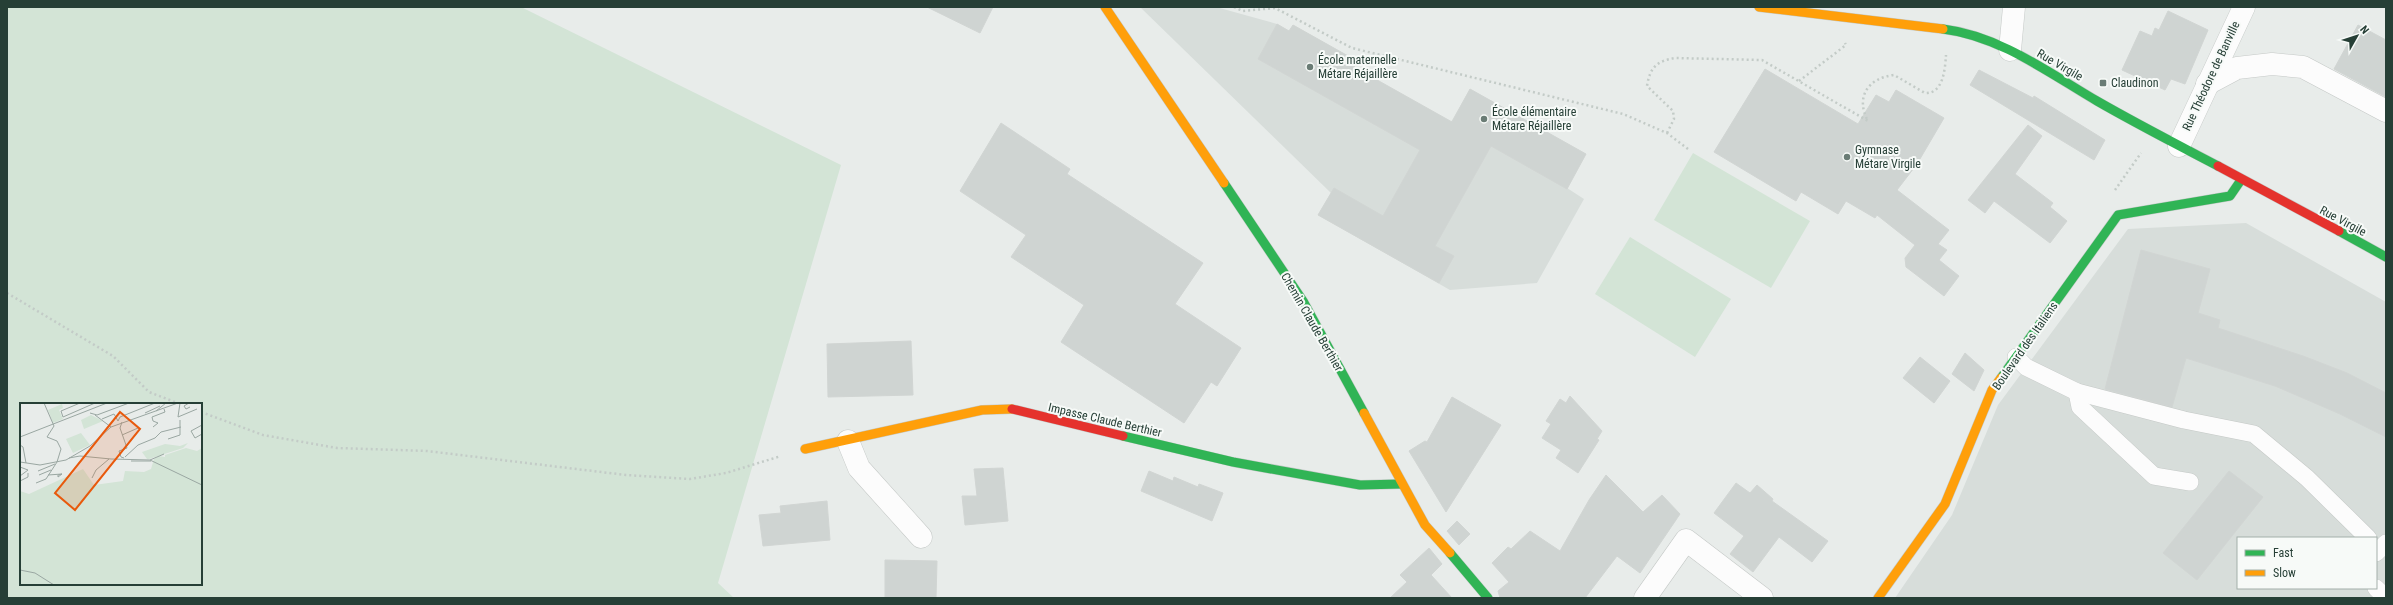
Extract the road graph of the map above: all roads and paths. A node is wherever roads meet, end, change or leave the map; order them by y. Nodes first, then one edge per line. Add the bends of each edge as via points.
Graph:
1 (1105, 7) edge
2 (1234, 7) edge
3 (1759, 7) edge
4 (2014, 7) edge
5 (2244, 7) edge
6 (1838, 17) junction
7 (1946, 29) junction
8 (2010, 50) junction
9 (1799, 81) junction
10 (2207, 84) junction
11 (2386, 111) edge
12 (1667, 133) junction
13 (2155, 133) junction
14 (2179, 146) junction
15 (1688, 149) dead end
16 (2241, 180) junction
17 (2118, 215) junction
18 (2386, 257) edge
19 (7, 292) edge
20 (2016, 357) junction
21 (2077, 392) junction
22 (177, 403) edge
23 (202, 412) edge
24 (848, 441) junction
25 (805, 449) joint
26 (2190, 482) dead end
27 (1401, 484) junction
28 (921, 537) dead end
29 (2368, 537) edge
30 (2377, 589) edge
31 (1488, 598) edge
32 (1645, 598) edge
33 (1762, 598) edge
34 (1878, 598) edge
35 (2386, 598) edge

1 - 27 street, Chemin Claude Berthier via 1302,301
2 - 12 path via 1243,11 1275,8 1352,48 1623,114
3 - 6 street, Rue Virgile
4 - 8 street
5 - 10 street, Rue Théodore de Banville
6 - 7 street, Rue Virgile
6 - 9 path via 1846,45
7 - 8 street, Rue Virgile via 1981,38
7 - 9 path via 1946,65 1937,90 1930,94 1925,93 1894,75 1876,79 1868,87 1863,99 1863,112 1868,122
8 - 13 street, Rue Virgile
9 - 12 path via 1762,60 1662,60 1652,67 1647,86 1673,111 1674,119
10 - 11 street via 2236,68 2272,64 2303,67
10 - 14 street, Rue Théodore de Banville
12 - 15 path
13 - 14 street, Rue Virgile
13 - 17 path via 2104,204
14 - 16 street, Rue Virgile
16 - 17 street via 2230,196
16 - 18 street, Rue Virgile
17 - 20 street, Boulevard des Italiens
19 - 22 path via 113,356 149,392
20 - 21 lane via 2026,367
20 - 34 street, Boulevard des Italiens via 1992,390 1945,504
21 - 26 lane via 2080,407 2154,476
21 - 29 lane via 2184,420 2254,434 2307,478
23 - 25 path via 263,435 337,448 427,451 626,475 690,479 726,472
24 - 25 street, Impasse Claude Berthier
24 - 27 street, Impasse Claude Berthier via 894,428 982,410 1010,409 1233,462 1360,485
24 - 28 street via 859,468
27 - 31 street, Chemin Claude Berthier via 1425,525
30 - 35 lane
32 - 33 street via 1686,540

